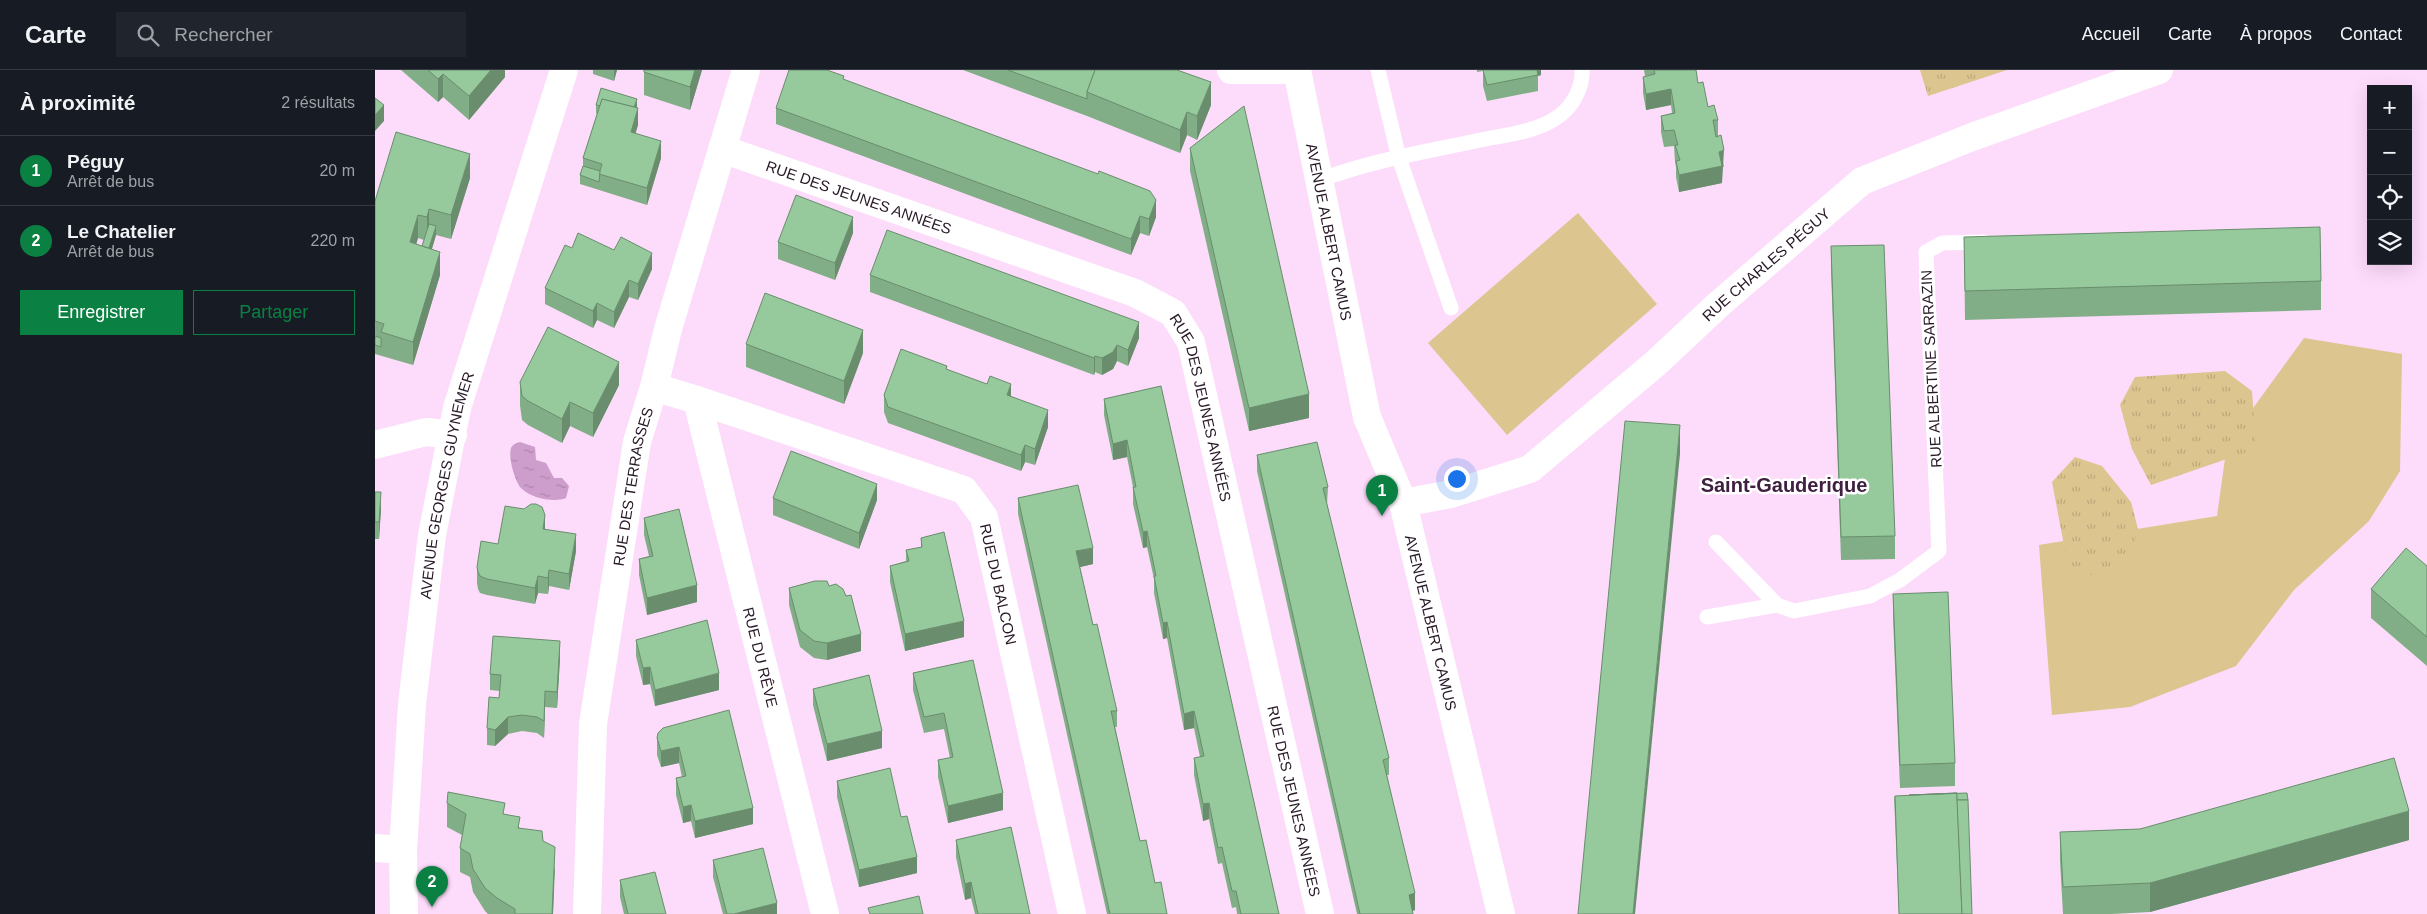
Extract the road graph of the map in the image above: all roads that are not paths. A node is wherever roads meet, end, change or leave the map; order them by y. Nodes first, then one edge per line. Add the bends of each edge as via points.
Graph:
1 (564, 70) edge
2 (746, 70) edge
3 (1231, 70) edge
4 (1297, 70) edge
5 (1378, 70) edge
6 (1582, 70) edge
7 (2159, 70) edge
8 (722, 149) junction
9 (1399, 158) junction
10 (1320, 180) junction
11 (2001, 242) edge
12 (1451, 308) dead end
13 (654, 387) junction
14 (697, 400) junction
15 (453, 435) junction
16 (375, 446) edge
17 (1403, 503) junction
18 (1715, 542) dead end
19 (1777, 605) junction
20 (1707, 617) dead end
21 (375, 848) edge
22 (403, 850) junction
23 (404, 914) edge
24 (587, 914) edge
25 (825, 914) edge
26 (1072, 914) edge
27 (1320, 914) edge
28 (1501, 914) edge

1 - 15 street, AVENUE GEORGES GUYNEMER via 457,408
2 - 8 street, RUE DES TERRASSES
3 - 4 street
4 - 10 street, AVENUE ALBERT CAMUS
5 - 9 lane
6 - 9 lane via 1576,98 1560,115 1539,127
7 - 17 street, RUE CHARLES PÉGUY via 1972,137 1862,181 1530,469 1451,494
8 - 13 street, RUE DES TERRASSES
8 - 27 street, RUE DES JEUNES ANNÉES via 1135,293 1173,313 1191,342
9 - 10 lane
9 - 12 lane
10 - 17 street, AVENUE ALBERT CAMUS via 1367,418
11 - 19 lane, RUE ALBERTINE SARRAZIN via 1942,243 1926,252 1939,551 1900,580 1870,596 1795,611
13 - 14 street, RUE DU BALCON
13 - 24 street, RUE DES TERRASSES via 637,442 593,724
14 - 25 street, RUE DU RÊVE
14 - 26 street, RUE DU BALCON via 963,490 983,516
15 - 16 street via 426,432
15 - 22 street, AVENUE GEORGES GUYNEMER via 432,534 412,704
17 - 28 street, AVENUE ALBERT CAMUS
18 - 19 lane
19 - 20 lane, RUE ALBERTINE SARRAZIN
21 - 22 street
22 - 23 street, AVENUE GEORGES GUYNEMER

